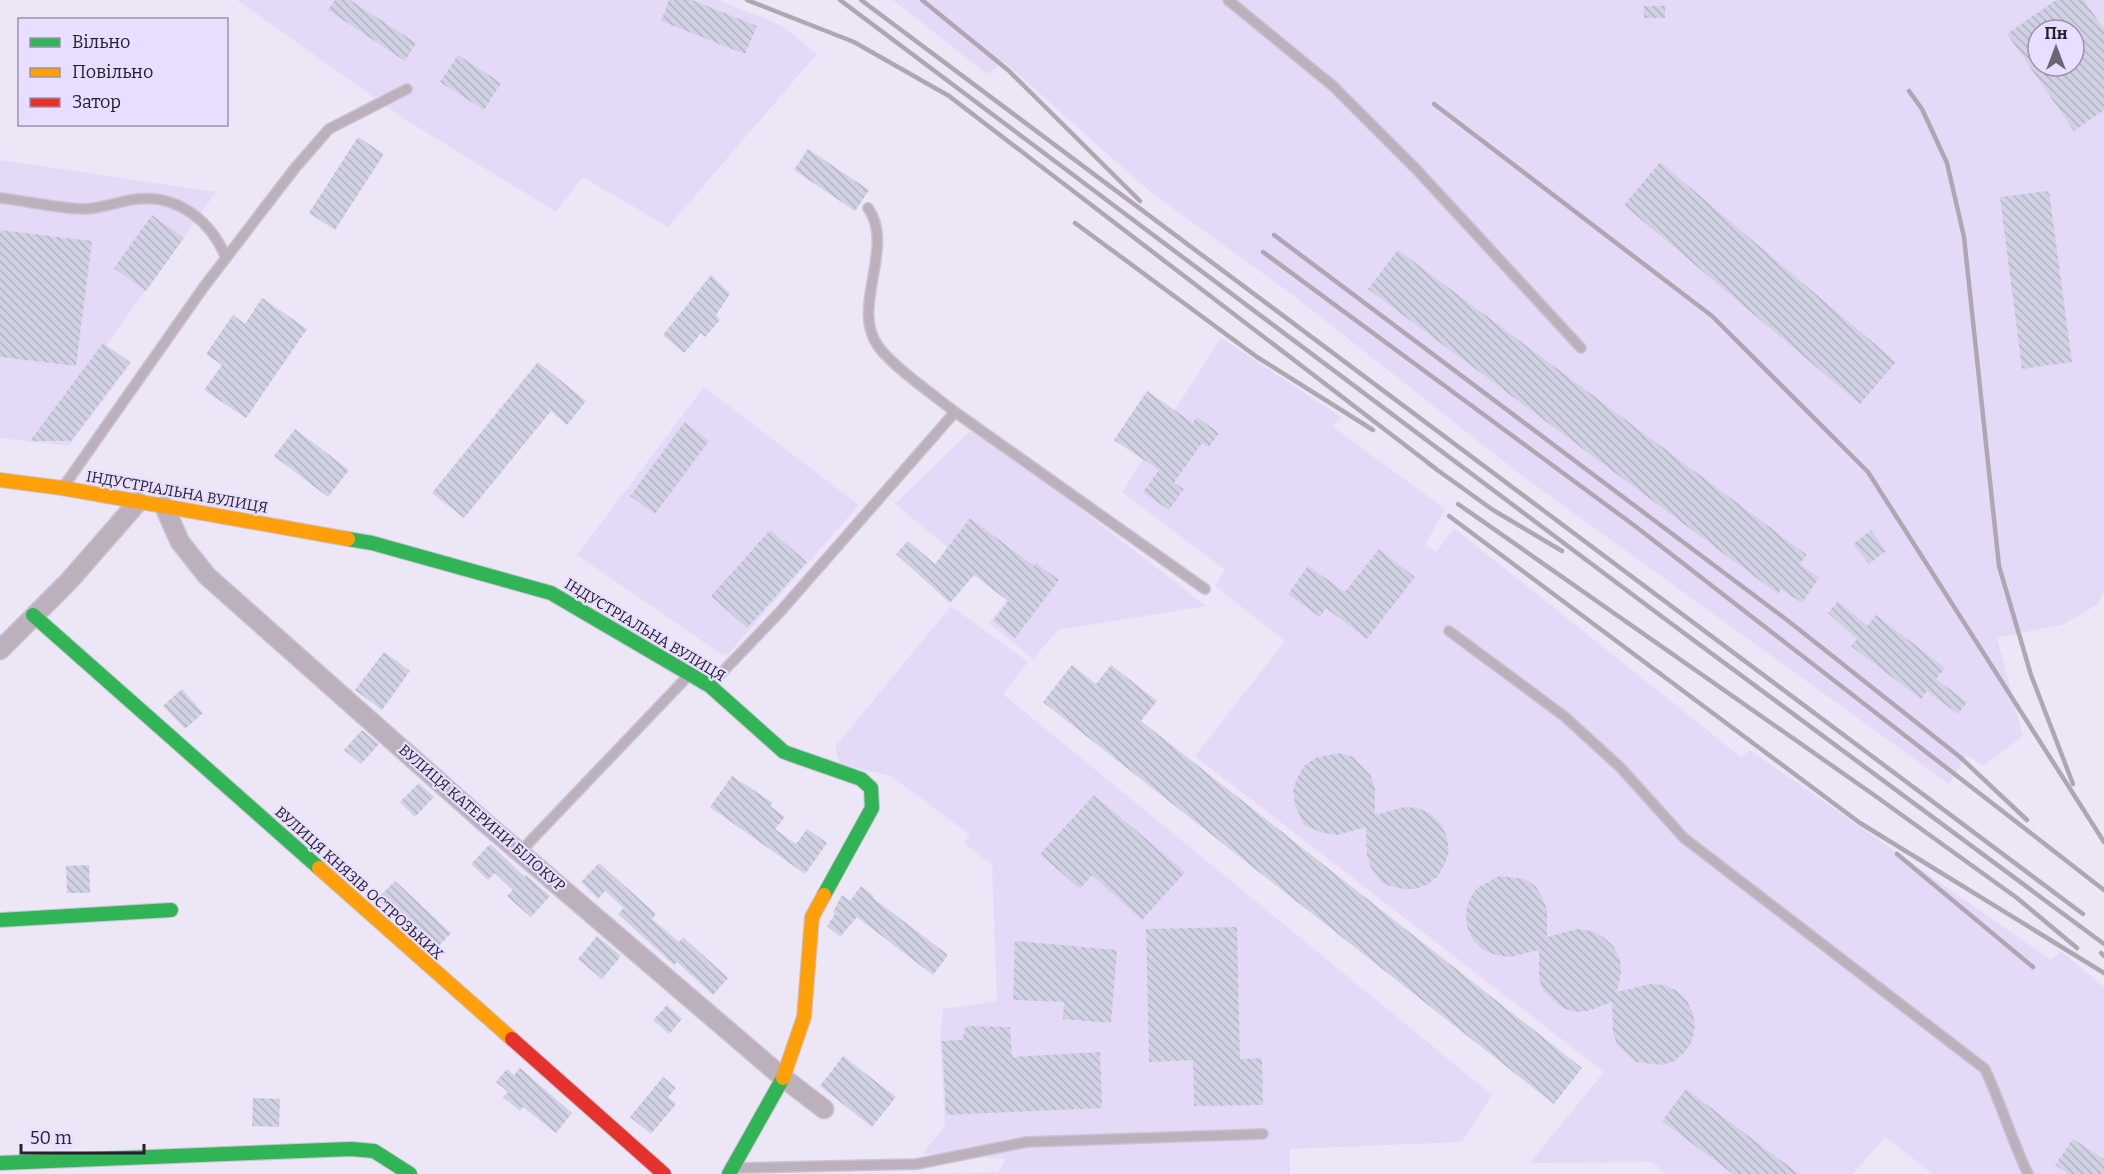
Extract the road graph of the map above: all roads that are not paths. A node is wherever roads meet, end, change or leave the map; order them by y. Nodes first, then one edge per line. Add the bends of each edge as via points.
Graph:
1 (1228, 0) edge
2 (407, 89) dead end
3 (0, 198) edge
4 (868, 208) dead end
5 (226, 258) junction
6 (1581, 348) dead end
7 (955, 412) junction
8 (0, 480) edge
9 (62, 488) junction
10 (138, 502) junction
11 (164, 506) junction
12 (1205, 589) dead end
13 (33, 615) junction
14 (1449, 631) dead end
15 (0, 650) edge
16 (690, 674) junction
17 (710, 686) junction
18 (520, 852) junction
19 (171, 910) dead end
20 (0, 920) edge
21 (783, 1077) junction
22 (824, 1109) dead end
23 (1263, 1134) dead end
24 (0, 1163) edge
25 (730, 1173) edge
26 (410, 1174) edge
27 (664, 1174) edge
28 (2028, 1174) edge

1 - 6 lane via 1333,86 1417,170
2 - 5 lane via 329,129
3 - 5 lane via 82,209 139,198 162,200 204,222 219,240
4 - 7 lane via 876,218 868,316 877,346
5 - 9 lane
7 - 12 lane
7 - 17 lane
8 - 9 street, ІНДУСТРІАЛЬНА ВУЛИЦЯ
9 - 10 street, ІНДУСТРІАЛЬНА ВУЛИЦЯ
10 - 11 street, ІНДУСТРІАЛЬНА ВУЛИЦЯ
10 - 13 street via 69,581
11 - 16 street, ІНДУСТРІАЛЬНА ВУЛИЦЯ via 372,543 551,593
11 - 18 street, ВУЛИЦЯ КАТЕРИНИ БІЛОКУР via 180,542 207,576
13 - 15 street
13 - 27 street, ВУЛИЦЯ КНЯЗІВ ОСТРОЗЬКИХ
14 - 28 lane via 1564,716 1620,766 1684,838 1984,1069 2005,1111
16 - 17 street, ІНДУСТРІАЛЬНА ВУЛИЦЯ
16 - 18 lane
17 - 21 street, ІНДУСТРІАЛЬНА ВУЛИЦЯ via 784,752 861,779 871,788 872,808 812,917 804,1017
18 - 21 street, ВУЛИЦЯ КАТЕРИНИ БІЛОКУР
19 - 20 street
21 - 22 street, ВУЛИЦЯ КАТЕРИНИ БІЛОКУР
21 - 25 street, ІНДУСТРІАЛЬНА ВУЛИЦЯ
23 - 25 lane via 1026,1142 917,1164 742,1167
24 - 26 street via 351,1149 374,1151

